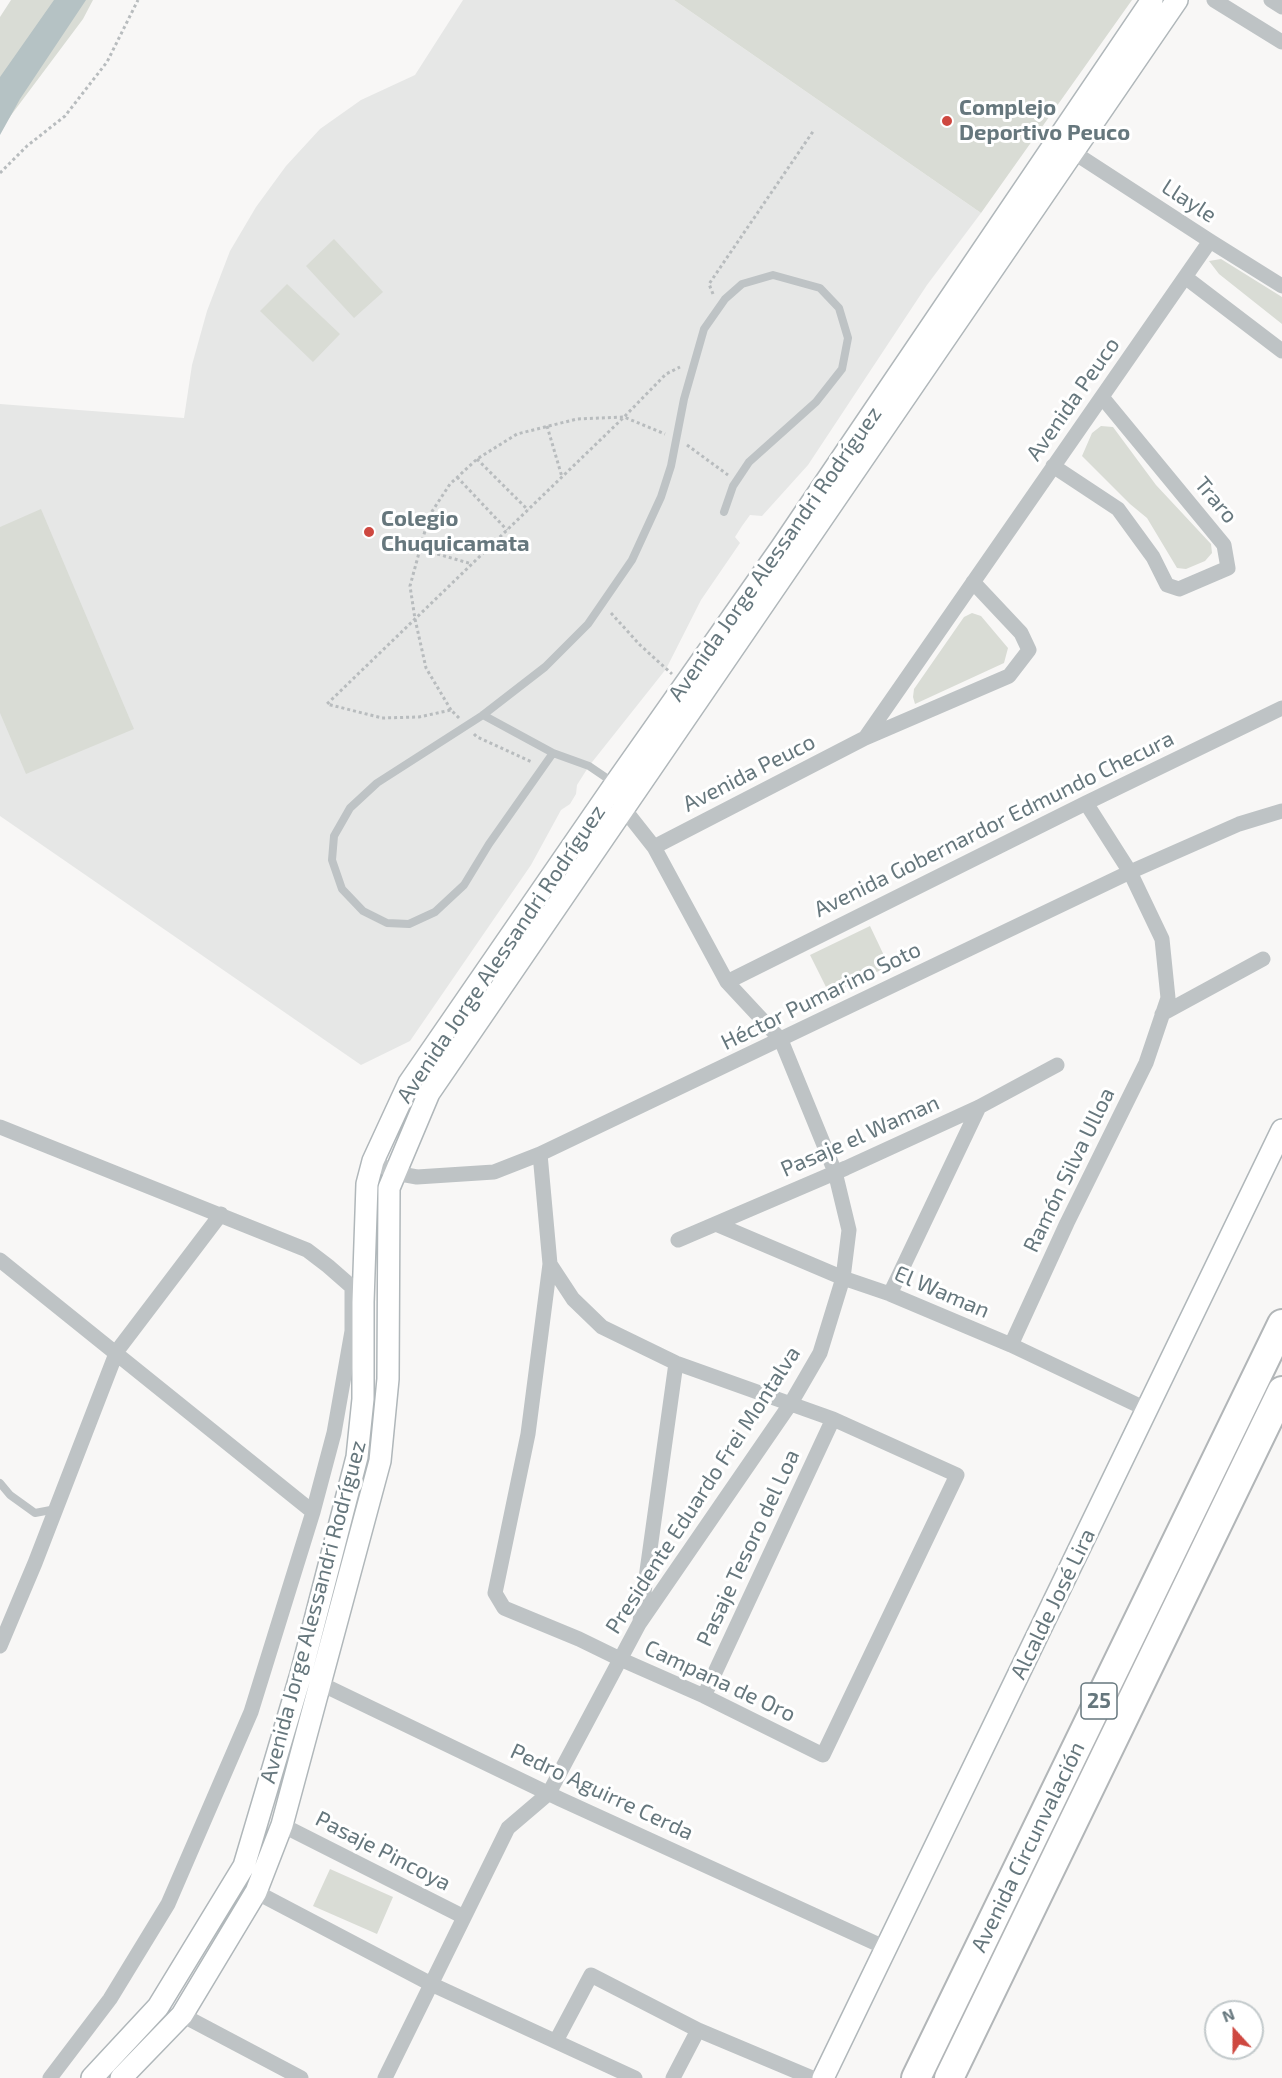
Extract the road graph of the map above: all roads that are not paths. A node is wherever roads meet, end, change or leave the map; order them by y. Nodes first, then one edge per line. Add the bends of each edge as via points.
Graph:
1 (1152, 0) edge
2 (1177, 0) edge
3 (1214, 0) edge
4 (1271, 0) edge
5 (1282, 7) edge
6 (1282, 42) edge
7 (1073, 152) junction
8 (1210, 242) junction
9 (984, 265) junction
10 (1185, 277) junction
11 (1282, 286) edge
12 (1282, 351) edge
13 (1102, 397) junction
14 (1053, 466) junction
15 (724, 512) dead end
16 (789, 552) junction
17 (973, 582) junction
18 (1282, 708) edge
19 (483, 715) junction
20 (865, 738) junction
21 (553, 753) junction
22 (615, 784) junction
23 (1086, 803) junction
24 (624, 809) junction
25 (1282, 812) edge
26 (654, 847) junction
27 (1130, 872) junction
28 (1263, 959) dead end
29 (727, 982) junction
30 (1162, 1014) junction
31 (781, 1040) junction
32 (1057, 1065) dead end
33 (979, 1107) junction
34 (0, 1126) edge
35 (1282, 1130) edge
36 (540, 1154) junction
37 (373, 1161) junction
38 (835, 1172) junction
39 (394, 1173) junction
40 (221, 1214) junction
41 (716, 1224) junction
42 (678, 1240) dead end
43 (0, 1260) edge
44 (550, 1264) junction
45 (843, 1278) junction
46 (357, 1294) junction
47 (890, 1294) junction
48 (1282, 1324) edge
49 (1011, 1345) junction
50 (117, 1352) junction
51 (676, 1363) junction
52 (1282, 1391) edge
53 (791, 1403) junction
54 (1148, 1410) junction
55 (833, 1419) junction
56 (0, 1483) edge
57 (56, 1509) junction
58 (313, 1512) junction
59 (639, 1624) junction
60 (0, 1646) edge
61 (620, 1659) junction
62 (310, 1679) junction
63 (704, 1696) junction
64 (549, 1793) junction
65 (282, 1826) junction
66 (256, 1892) junction
67 (464, 1917) junction
68 (886, 1948) junction
69 (431, 1984) junction
70 (182, 2015) junction
71 (698, 2030) junction
72 (556, 2041) junction
73 (50, 2078) edge
74 (92, 2078) edge
75 (121, 2078) edge
76 (301, 2078) edge
77 (385, 2078) edge
78 (635, 2078) edge
79 (673, 2078) edge
80 (812, 2078) edge
81 (823, 2078) edge
82 (915, 2078) edge
83 (949, 2078) edge

1 - 9 street, Avenida Jorge Alessandri Rodríguez
2 - 7 street, Avenida Jorge Alessandri Rodríguez
3 - 6 street
4 - 5 street
7 - 8 street, Llayle
7 - 9 street, Avenida Jorge Alessandri Rodríguez
8 - 10 street, Avenida Peuco
8 - 11 street, Llayle
9 - 16 street, Avenida Jorge Alessandri Rodríguez
10 - 12 street
10 - 13 street, Avenida Peuco
13 - 14 street, Avenida Peuco
13 - 14 street, Traro via 1224,545 1228,567 1179,589 1167,585 1153,557 1118,509
14 - 17 street, Avenida Peuco
15 - 19 lane via 736,481 749,462 816,402 842,369 848,338 839,308 820,288 773,275 742,284 725,299 704,329 684,399 671,466 632,560 588,624 545,667
16 - 22 street, Avenida Jorge Alessandri Rodríguez via 686,684
16 - 24 street, Avenida Jorge Alessandri Rodríguez
17 - 20 street, Avenida Peuco
17 - 20 street, Avenida Peuco via 1021,633 1029,650 1009,676
18 - 23 street, Avenida Gobernardor Edmundo Checura
19 - 21 lane
19 - 21 lane via 377,783 350,808 334,836 332,860 342,889 363,911 387,923 409,924 435,912 464,885
20 - 26 street, Avenida Peuco
21 - 22 lane via 589,766
22 - 24 street, Presidente Eduardo Frei Montalva
22 - 37 street, Avenida Jorge Alessandri Rodríguez via 409,1083
23 - 27 street, Ramón Silva Ulloa
23 - 29 street, Avenida Gobernardor Edmundo Checura
24 - 26 street, Presidente Eduardo Frei Montalva
24 - 39 street, Avenida Jorge Alessandri Rodríguez via 429,1093
25 - 27 street, Héctor Pumarino Soto via 1239,824
26 - 29 street, Presidente Eduardo Frei Montalva
27 - 30 street, Ramón Silva Ulloa via 1162,939 1168,998
27 - 31 street, Héctor Pumarino Soto
28 - 30 street
29 - 31 street, Presidente Eduardo Frei Montalva
30 - 49 street, Ramón Silva Ulloa via 1146,1063
31 - 36 street, Héctor Pumarino Soto
31 - 38 street, Presidente Eduardo Frei Montalva
32 - 33 street, Pasaje el Waman
33 - 38 street, Pasaje el Waman
33 - 47 street
34 - 40 street
35 - 54 street, Alcalde José Lira
36 - 39 street, Héctor Pumarino Soto via 494,1172 417,1177
36 - 44 street, Campana de Oro
37 - 39 street, Héctor Pumarino Soto
37 - 46 street, Avenida Jorge Alessandri Rodríguez via 367,1184
38 - 41 street, Pasaje el Waman
38 - 45 street, Presidente Eduardo Frei Montalva via 849,1230
39 - 62 street, Avenida Jorge Alessandri Rodríguez via 389,1188 388,1379 380,1461
40 - 46 street via 307,1250
40 - 50 street
41 - 42 street, Pasaje el Waman
41 - 45 street, El Waman
43 - 50 street
44 - 51 street via 573,1299 602,1328
44 - 61 street, Campana de Oro via 528,1434 495,1593 504,1608
45 - 47 street, El Waman
45 - 53 street, Presidente Eduardo Frei Montalva via 820,1353
46 - 58 street via 334,1433
46 - 62 street, Avenida Jorge Alessandri Rodríguez via 363,1399 357,1457
47 - 49 street, El Waman
48 - 82 highway, Avenida Circunvalación / 25
49 - 54 street, El Waman
50 - 57 street
50 - 58 street
51 - 53 street
51 - 59 street
52 - 83 highway, Avenida Circunvalación / 25
53 - 55 street
53 - 59 street, Presidente Eduardo Frei Montalva
54 - 68 street, Alcalde José Lira
55 - 63 street, Pasaje Tesoro del Loa
55 - 63 street, Campana de Oro via 957,1475 823,1755
56 - 57 lane via 35,1513
57 - 60 street
58 - 73 street via 252,1712 168,1904 110,1999
59 - 61 street, Presidente Eduardo Frei Montalva
61 - 63 street, Campana de Oro
61 - 64 street, Presidente Eduardo Frei Montalva
62 - 64 street, Pedro Aguirre Cerda
62 - 65 street, Avenida Jorge Alessandri Rodríguez
62 - 74 street, Avenida Jorge Alessandri Rodríguez via 244,1866 158,2007
64 - 67 street, Presidente Eduardo Frei Montalva via 508,1828
64 - 68 street, Pedro Aguirre Cerda
65 - 66 street, Avenida Jorge Alessandri Rodríguez
65 - 67 street, Pasaje Pincoya
66 - 69 street
66 - 70 street, Avenida Jorge Alessandri Rodríguez
67 - 69 street, Presidente Eduardo Frei Montalva
68 - 81 street, Alcalde José Lira
69 - 72 street
69 - 77 street, Presidente Eduardo Frei Montalva
70 - 75 street, Avenida Jorge Alessandri Rodríguez
70 - 76 street
71 - 72 street via 591,1975
71 - 79 street
71 - 80 street
72 - 78 street

